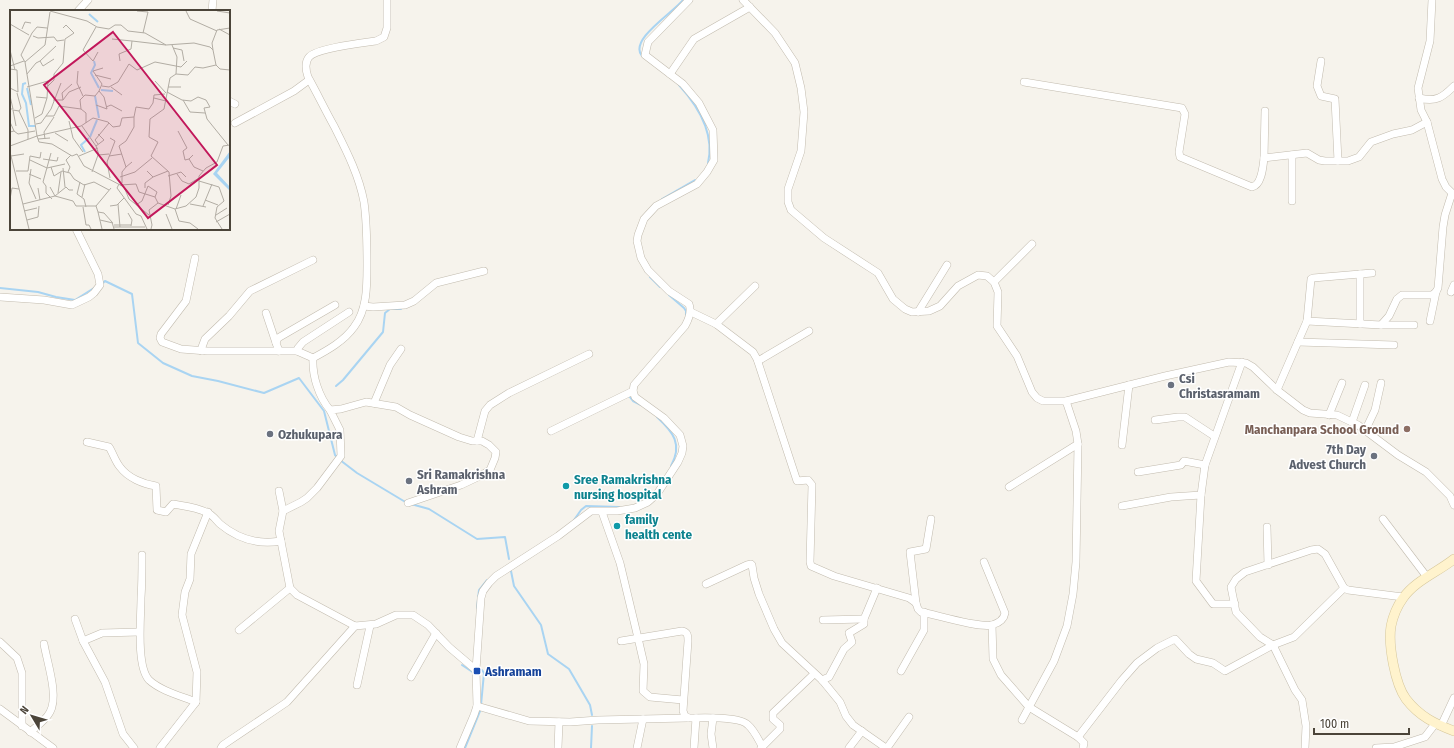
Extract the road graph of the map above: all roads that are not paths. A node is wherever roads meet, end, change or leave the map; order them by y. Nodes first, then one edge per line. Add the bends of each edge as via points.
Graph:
1 (88, 0) edge
2 (213, 0) edge
3 (387, 0) edge
4 (689, 0) edge
5 (743, 0) edge
6 (1432, 0) edge
7 (750, 7) junction
8 (79, 10) edge
9 (212, 10) edge
10 (1321, 61) dead end
11 (670, 74) junction
12 (309, 80) junction
13 (1024, 82) dead end
14 (1454, 86) edge
15 (1419, 98) junction
16 (1265, 111) dead end
17 (1427, 122) junction
18 (235, 123) dead end
19 (1292, 155) junction
20 (1264, 158) junction
21 (1338, 161) junction
22 (1453, 194) edge
23 (1292, 201) dead end
24 (76, 230) edge
25 (1032, 244) dead end
26 (195, 258) dead end
27 (313, 260) dead end
28 (947, 265) dead end
29 (484, 271) dead end
30 (1372, 272) dead end
31 (1360, 274) junction
32 (994, 282) junction
33 (755, 286) dead end
34 (1436, 292) junction
35 (0, 297) edge
36 (335, 305) dead end
37 (364, 306) junction
38 (349, 312) dead end
39 (691, 312) junction
40 (918, 312) junction
41 (266, 313) dead end
42 (1307, 321) junction
43 (1430, 321) dead end
44 (716, 324) junction
45 (1360, 324) junction
46 (1381, 325) junction
47 (1414, 325) dead end
48 (809, 331) dead end
49 (1298, 342) junction
50 (276, 343) junction
51 (1394, 345) dead end
52 (401, 349) dead end
53 (202, 351) junction
54 (279, 351) junction
55 (297, 351) junction
56 (589, 354) dead end
57 (313, 358) junction
58 (758, 361) junction
59 (1242, 362) junction
60 (1342, 383) dead end
61 (1381, 383) dead end
62 (1129, 385) junction
63 (1365, 386) dead end
64 (1277, 390) junction
65 (633, 391) junction
66 (1066, 401) junction
67 (374, 403) junction
68 (330, 410) junction
69 (1329, 415) junction
70 (1155, 420) dead end
71 (1352, 422) junction
72 (551, 431) dead end
73 (1365, 431) junction
74 (1214, 436) junction
75 (477, 441) junction
76 (87, 442) dead end
77 (1078, 444) junction
78 (1122, 445) dead end
79 (1205, 465) junction
80 (1138, 472) dead end
81 (1009, 488) dead end
82 (279, 490) dead end
83 (1201, 495) junction
84 (408, 503) dead end
85 (1454, 505) edge
86 (1122, 506) dead end
87 (283, 511) junction
88 (208, 512) junction
89 (602, 512) junction
90 (931, 519) dead end
91 (1383, 519) dead end
92 (1267, 527) dead end
93 (281, 541) junction
94 (142, 555) dead end
95 (1454, 559) edge
96 (984, 562) dead end
97 (1268, 565) junction
98 (1427, 577) junction
99 (706, 584) dead end
100 (290, 588) junction
101 (878, 588) junction
102 (1344, 588) junction
103 (1403, 597) junction
104 (916, 603) junction
105 (1235, 604) junction
106 (924, 612) junction
107 (75, 619) dead end
108 (864, 619) junction
109 (823, 620) dead end
110 (992, 625) junction
111 (355, 626) junction
112 (370, 626) junction
113 (239, 630) dead end
114 (139, 632) junction
115 (436, 633) junction
116 (638, 638) junction
117 (83, 641) junction
118 (621, 641) dead end
119 (0, 642) edge
120 (44, 644) dead end
121 (1273, 644) junction
122 (476, 670) junction
123 (901, 671) dead end
124 (814, 674) junction
125 (411, 677) dead end
126 (822, 680) junction
127 (357, 685) dead end
128 (1454, 698) edge
129 (683, 700) junction
130 (196, 702) junction
131 (477, 706) junction
132 (1030, 707) junction
133 (0, 708) edge
134 (910, 717) dead end
135 (687, 718) junction
136 (696, 718) junction
137 (713, 718) junction
138 (643, 719) junction
139 (1022, 720) dead end
140 (559, 722) junction
141 (1438, 725) junction
142 (22, 726) junction
143 (1454, 731) edge
144 (30, 732) junction
145 (862, 732) junction
146 (1078, 737) junction
147 (761, 747) edge
148 (53, 748) edge
149 (134, 748) edge
150 (160, 748) edge
151 (221, 748) edge
152 (460, 748) edge
153 (558, 748) edge
154 (637, 748) edge
155 (694, 748) edge
156 (713, 748) edge
157 (849, 748) edge
158 (887, 748) edge
159 (1083, 748) edge
160 (1305, 748) edge
161 (1376, 748) edge

1 - 8 street
2 - 9 street
3 - 12 street via 387,28 384,37 376,41 313,54 305,68
4 - 11 street via 648,42 645,55
5 - 7 street
6 - 15 street via 1430,41 1419,82
7 - 11 street via 694,40
7 - 40 street via 775,33 795,63 801,88 804,112 801,151 788,188 791,210 824,238 878,273 893,299 904,309
10 - 21 street via 1316,86 1321,96 1335,99
11 - 39 street via 683,84 699,103 713,130 714,160 697,184 656,206 644,219 637,241 641,258 648,270 669,291 689,304
12 - 18 street
12 - 37 street via 348,155 361,188 367,231
13 - 20 street via 1182,108 1186,114 1180,157 1252,187 1258,184
14 - 15 street via 1434,100
15 - 17 street via 1420,110
16 - 20 street
17 - 21 street via 1412,130 1371,142 1358,157
17 - 22 street via 1442,179
19 - 20 street
19 - 21 street via 1307,153 1319,160
19 - 23 street
22 - 34 street via 1444,215
24 - 35 street via 98,274 100,285 94,293 72,305
25 - 32 street
26 - 53 street via 186,301 160,338 165,343 181,349
27 - 53 street via 250,291 205,339
28 - 40 street
29 - 37 street via 436,283 405,305
30 - 31 street
31 - 42 street via 1312,278
31 - 45 street
32 - 40 street via 987,276 978,275 958,286 940,306
32 - 66 street via 998,292 997,326 1017,356 1032,392 1043,401
33 - 44 street
34 - 43 street
34 - 46 street via 1432,295 1402,295
36 - 50 street via 278,338
37 - 57 street via 353,328 333,347
38 - 55 street via 303,342
39 - 44 street
39 - 65 street via 685,326 634,385
41 - 50 street
42 - 45 street
42 - 49 street
44 - 58 street via 753,352
45 - 46 street
46 - 47 street
48 - 58 street
49 - 51 street
49 - 64 street
50 - 54 street
52 - 67 street via 390,366
53 - 54 street
54 - 55 street
55 - 57 street
56 - 75 street via 490,404 485,411
57 - 68 street via 317,386
58 - 101 street via 797,481 808,480 812,485 811,566 834,576
59 - 62 street via 1212,365
59 - 64 street via 1253,368
59 - 74 street
60 - 69 street
61 - 73 street via 1375,410
62 - 66 street
62 - 78 street
63 - 71 street
64 - 69 street via 1302,410
65 - 72 street
65 - 89 street via 635,397 664,418 680,435 682,453 657,494 648,502 635,508
66 - 77 street
67 - 68 street via 366,402
67 - 75 street via 396,407 459,437
68 - 87 street via 340,430 338,459 307,498
69 - 71 street via 1337,415
70 - 74 street via 1185,418
71 - 73 street
73 - 85 street via 1426,472 1450,496
74 - 79 street
75 - 84 street via 489,445 496,452 490,470 461,485
76 - 88 street via 109,447 120,467 133,478 156,486 157,510 166,512 173,504
77 - 81 street
77 - 132 street via 1073,594 1068,619 1054,661
79 - 80 street via 1184,460 1181,465
79 - 83 street
82 - 87 street
83 - 86 street via 1171,496
83 - 105 street via 1196,581 1213,604
87 - 93 street via 279,531
88 - 93 street via 230,532 248,540 268,543
88 - 130 street via 191,554 190,579 185,592 182,615 197,672
89 - 116 street via 620,563
89 - 122 street via 586,513 558,536 488,583 481,598
90 - 104 street via 926,548 910,552
91 - 98 street
92 - 97 street
93 - 100 street
94 - 114 street
95 - 98 main road
96 - 110 street via 1006,613 1002,620
97 - 102 street via 1318,549 1325,554
97 - 105 street via 1245,572 1236,579 1231,586
98 - 103 main road
99 - 124 street via 751,564 759,594 782,643
100 - 111 street via 297,595
100 - 113 street
101 - 104 street via 910,598
101 - 108 street
102 - 103 street
102 - 121 street via 1294,637
103 - 141 main road via 1391,626 1391,645 1399,687 1420,714
104 - 106 street via 919,610
105 - 121 street via 1236,612 1260,637
106 - 110 street
106 - 123 street via 924,630
107 - 117 street
108 - 109 street
108 - 126 street via 864,624 849,633 852,642 844,648 829,677
110 - 132 street via 993,659 1001,676
111 - 112 street
111 - 151 street via 287,702
112 - 115 street via 396,615 413,615
112 - 127 street
114 - 117 street via 102,633
114 - 130 street via 143,667 148,679
115 - 122 street
115 - 125 street
116 - 118 street
116 - 129 street via 644,664 643,691 650,697
116 - 129 street via 682,631 687,633
117 - 149 street via 104,682 123,734
119 - 142 street via 17,658 22,673
120 - 144 street via 54,703 45,720
121 - 146 street via 1225,671 1213,663 1189,654 1175,639 1157,648 1137,663
121 - 160 street via 1302,700 1306,726
122 - 131 street
124 - 126 street
124 - 147 street via 773,713 773,719 780,725 780,729
126 - 145 street via 840,702 849,720
128 - 141 street
129 - 135 street via 683,711
130 - 150 street
131 - 140 street via 529,721
131 - 152 street
132 - 139 street
132 - 146 street
133 - 142 street
134 - 158 street
135 - 136 street
135 - 138 street
136 - 137 street
136 - 155 street
137 - 147 street via 749,725
137 - 156 street
138 - 140 street
138 - 154 street
140 - 153 street
141 - 143 main road
141 - 161 street via 1425,737 1400,746
142 - 144 street
144 - 148 street
145 - 157 street
145 - 158 street
146 - 159 street via 1084,743

